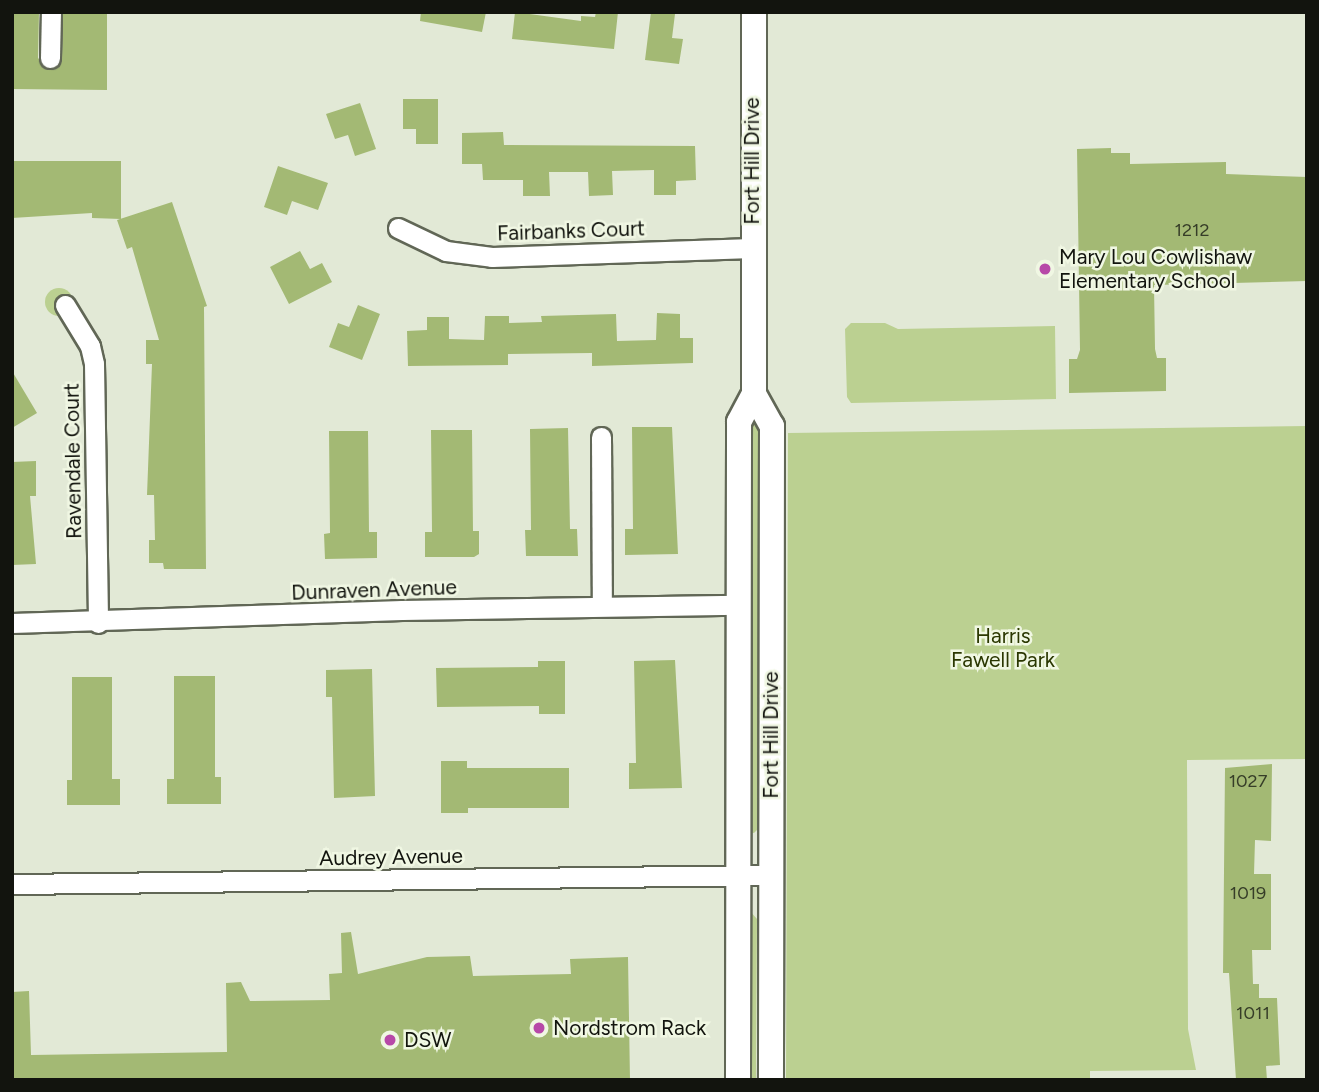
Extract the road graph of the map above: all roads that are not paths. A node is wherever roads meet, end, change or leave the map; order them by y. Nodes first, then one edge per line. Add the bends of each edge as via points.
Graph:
1 (51, 12) edge
2 (754, 12) edge
3 (50, 58) dead end
4 (398, 228) dead end
5 (752, 248) junction
6 (65, 305) dead end
7 (754, 394) junction
8 (601, 437) dead end
9 (601, 606) junction
10 (738, 606) junction
11 (12, 623) edge
12 (97, 623) junction
13 (738, 875) junction
14 (771, 875) junction
15 (12, 884) edge
16 (738, 1080) edge
17 (771, 1080) edge

1 - 3 street
2 - 5 street, Fort Hill Drive
4 - 5 street, Fairbanks Court via 446,251 492,257
5 - 7 street, Fort Hill Drive
6 - 12 street, Ravendale Court via 90,346 94,364
7 - 10 street, Fort Hill Drive via 739,422
7 - 14 street, Fort Hill Drive via 772,426
8 - 9 street
9 - 10 street, Dunraven Avenue
9 - 12 street, Dunraven Avenue
10 - 13 street, Fort Hill Drive
11 - 12 street, Dunraven Avenue
13 - 14 street, Audrey Avenue
13 - 15 street, Audrey Avenue
13 - 16 street, Fort Hill Drive
14 - 17 street, Fort Hill Drive

